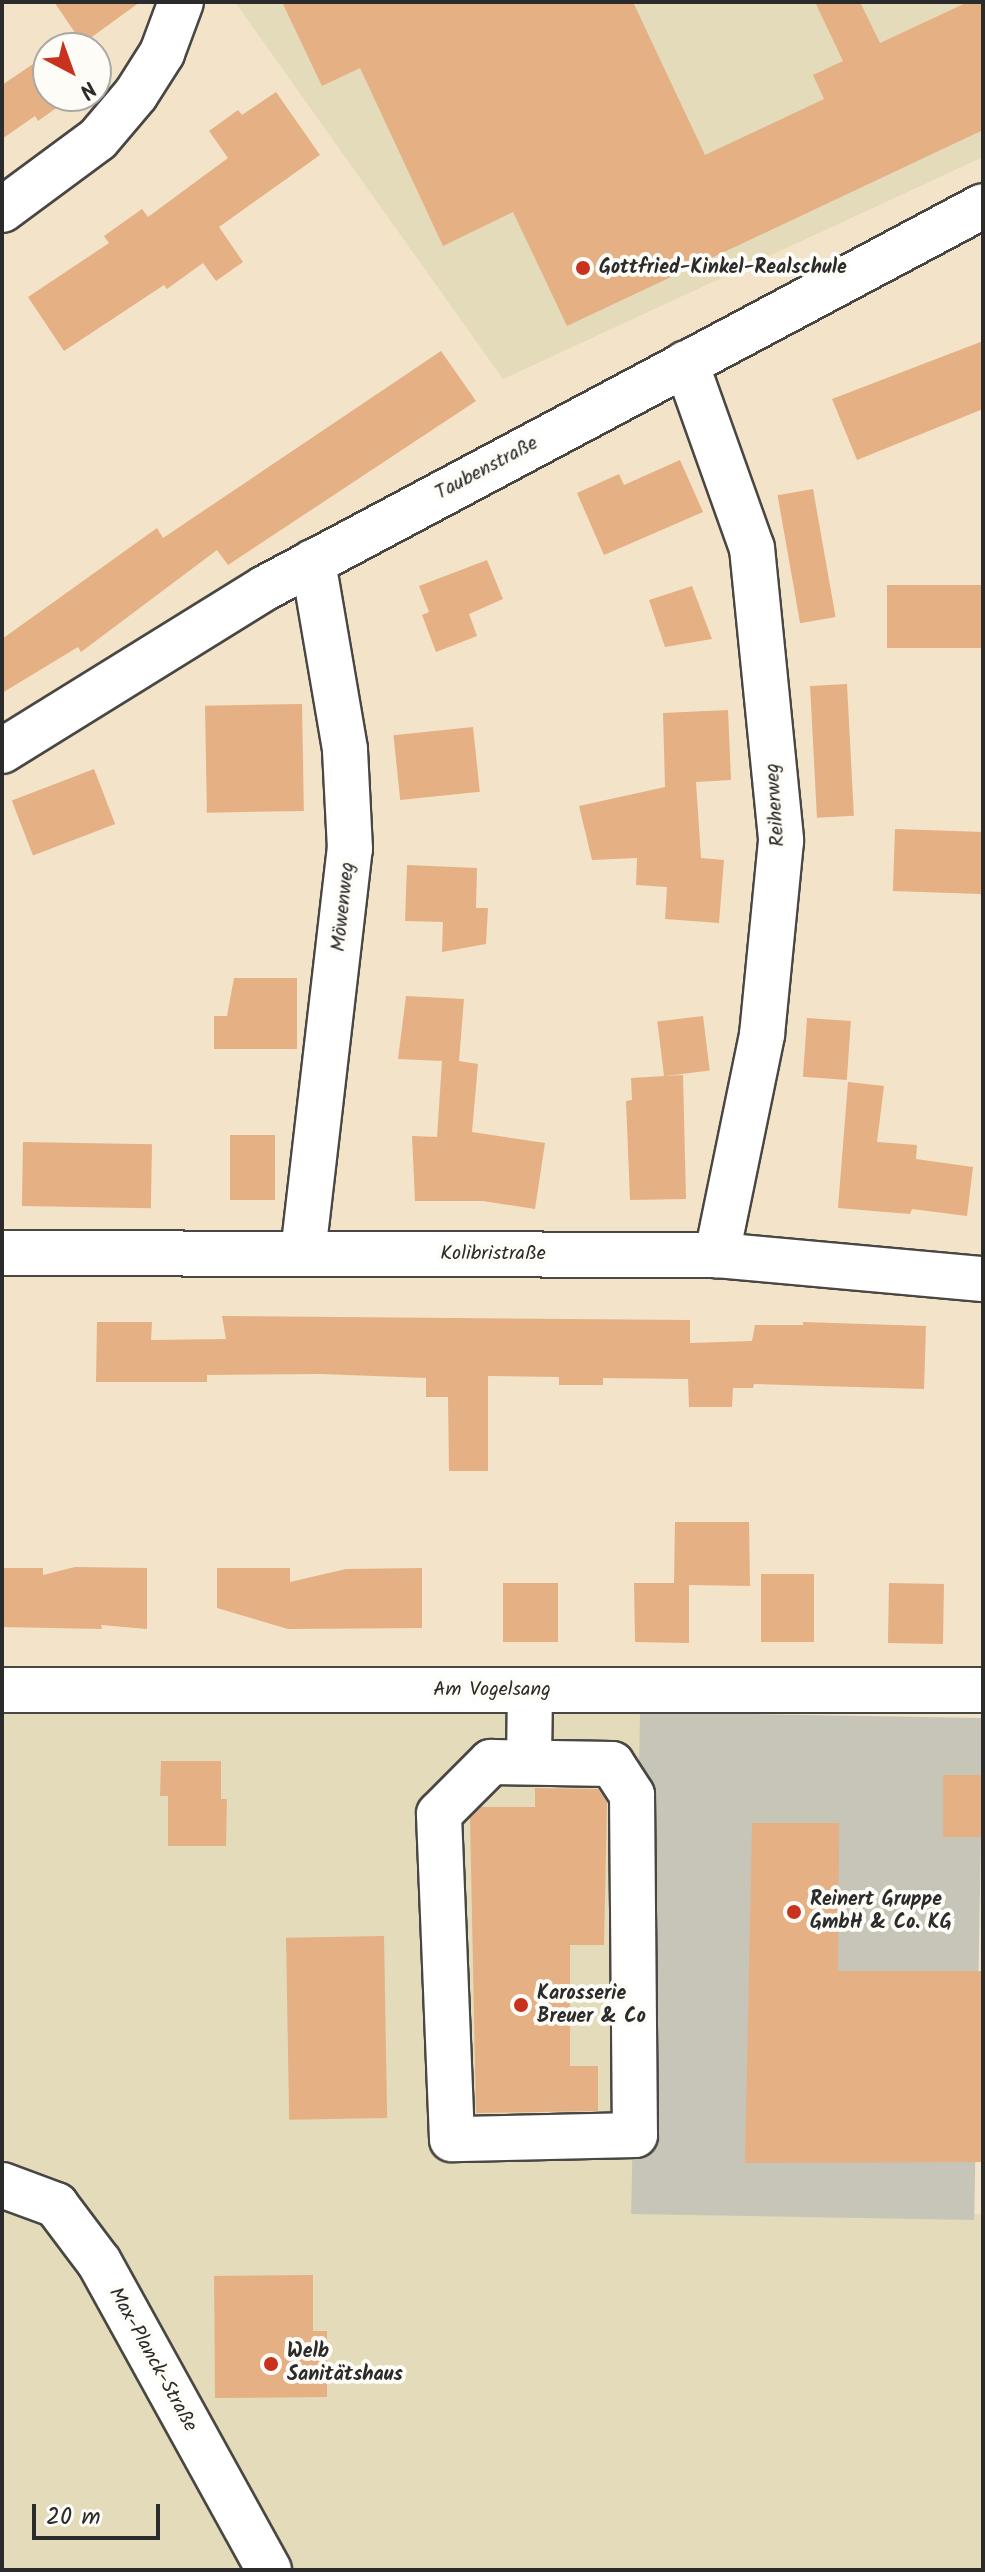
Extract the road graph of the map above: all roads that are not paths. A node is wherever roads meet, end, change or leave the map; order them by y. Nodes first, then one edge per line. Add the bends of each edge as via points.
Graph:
1 (181, 2) edge
2 (983, 206) edge
3 (2, 210) edge
4 (686, 363) junction
5 (313, 562) junction
6 (2, 751) edge
7 (2, 1253) edge
8 (303, 1253) junction
9 (717, 1255) junction
10 (983, 1279) edge
11 (2, 1690) edge
12 (530, 1690) junction
13 (983, 1690) edge
14 (529, 1762) junction
15 (2, 2185) edge
16 (269, 2570) edge

1 - 3 street via 162,53 98,139
2 - 4 street, Taubenstraße
4 - 5 street, Taubenstraße
4 - 9 street, Reiherweg via 752,548 781,841 762,1035
5 - 6 street, Taubenstraße
5 - 8 street, Möwenweg via 345,749 350,849
7 - 8 street, Kolibristraße
8 - 9 street, Kolibristraße
9 - 10 street, Kolibristraße
11 - 12 street, Am Vogelsang
12 - 13 street, Am Vogelsang
12 - 14 street
14 - 14 street via 491,1762 439,1814 452,2139 635,2135 632,1795 612,1764
15 - 16 street, Max-Planck-Straße via 56,2205 99,2262

